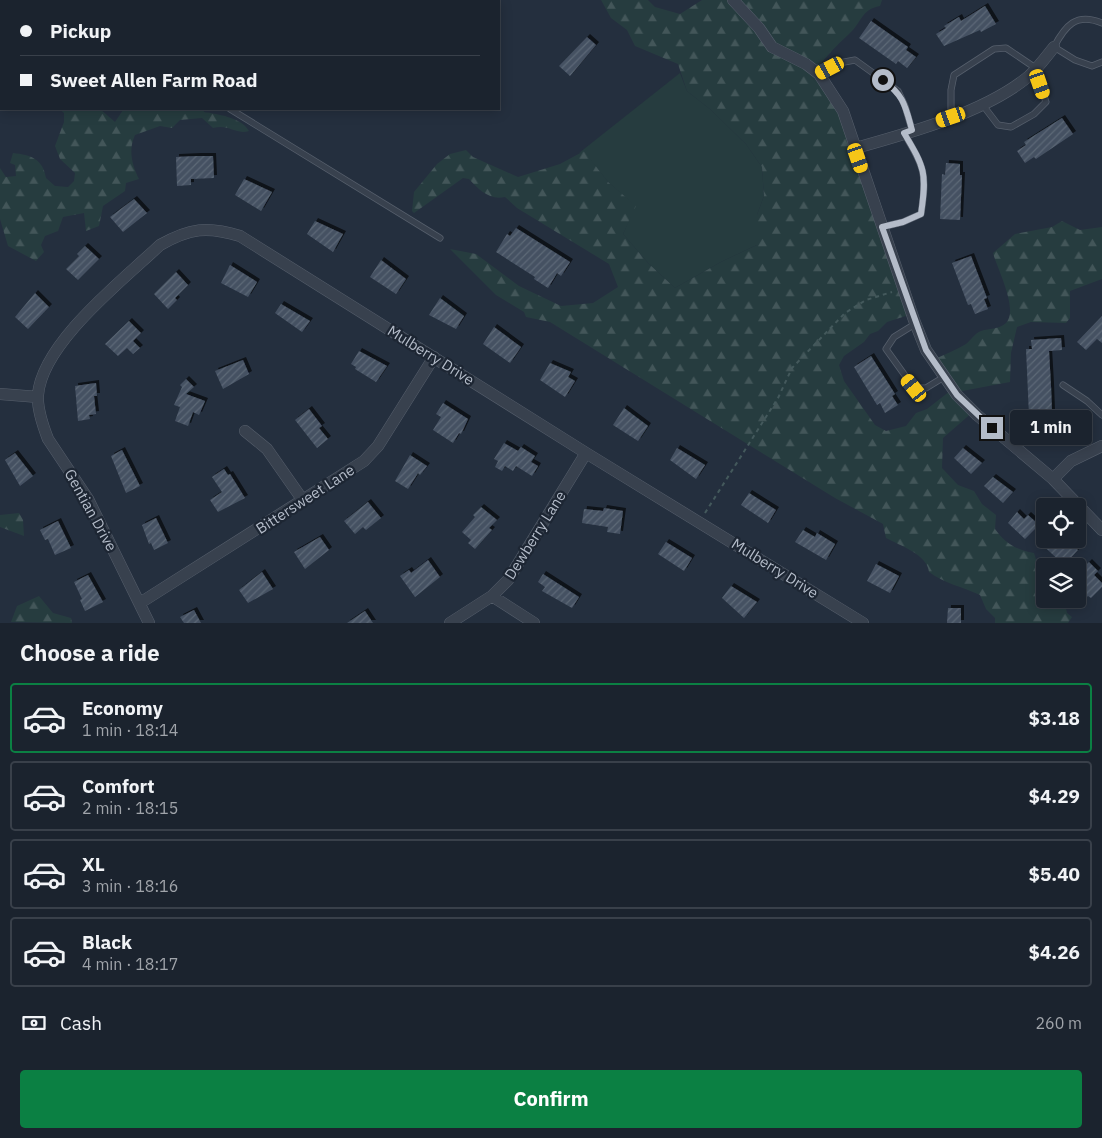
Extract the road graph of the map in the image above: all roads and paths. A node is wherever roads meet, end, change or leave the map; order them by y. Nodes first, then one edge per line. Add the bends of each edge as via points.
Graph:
1 (733, 0) edge
2 (1102, 23) edge
3 (1054, 47) junction
4 (1102, 62) edge
5 (1034, 71) junction
6 (819, 74) junction
7 (982, 104) junction
8 (232, 110) edge
9 (951, 117) junction
10 (908, 132) junction
11 (856, 148) junction
12 (882, 227) junction
13 (440, 238) dead end
14 (904, 289) junction
15 (915, 324) junction
16 (434, 357) junction
17 (944, 377) junction
18 (1063, 386) dead end
19 (0, 394) edge
20 (38, 397) junction
21 (1102, 415) edge
22 (245, 431) dead end
23 (1102, 446) edge
24 (586, 453) junction
25 (1053, 479) junction
26 (302, 499) junction
27 (700, 522) junction
28 (1102, 530) edge
29 (492, 596) junction
30 (140, 603) junction
31 (149, 623) edge
32 (450, 623) edge
33 (534, 623) edge
34 (863, 623) edge

1 - 6 street via 772,47
2 - 3 lane via 1092,19 1074,22 1064,28
3 - 4 lane via 1092,66
3 - 5 street
5 - 7 street
5 - 7 lane via 1046,102 1034,114 1011,127 998,125
5 - 9 lane via 1006,48 994,49 954,75
6 - 10 lane via 839,63 855,60 898,91 905,106
6 - 11 street via 843,111
7 - 9 street
8 - 13 lane
9 - 10 street
10 - 11 street
10 - 12 lane via 921,162 925,182 921,214
11 - 12 street
12 - 14 street
14 - 15 street
14 - 27 path via 866,300 845,313 792,368 778,398
15 - 17 street via 926,350
15 - 17 lane via 894,337 886,349 914,388 926,388
16 - 20 street, Mulberry Drive via 240,236 198,229 160,245 65,336 44,376
16 - 24 street, Mulberry Drive
16 - 26 street, Bittersweet Lane via 378,446 364,460
17 - 25 street via 977,415
18 - 21 lane
19 - 20 street
20 - 30 street, Gentian Drive via 48,439 88,499
22 - 26 street via 267,449
23 - 25 street via 1071,461
24 - 27 street, Mulberry Drive
24 - 29 street, Dewberry Lane via 508,580
25 - 28 street
26 - 30 street, Bittersweet Lane
27 - 34 street, Mulberry Drive
29 - 32 street, Dewberry Lane
29 - 33 street
30 - 31 street, Gentian Drive

